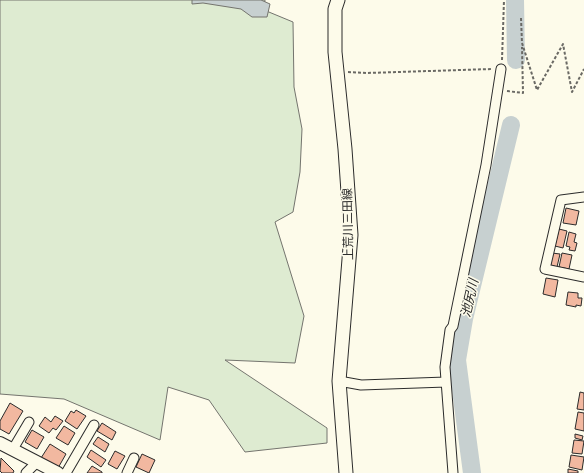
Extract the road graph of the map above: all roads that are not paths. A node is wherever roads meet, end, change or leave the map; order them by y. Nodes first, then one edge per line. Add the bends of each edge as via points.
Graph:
1 (338, 0) edge
2 (501, 69) road end
3 (584, 197) edge
4 (584, 277) edge
5 (339, 381) junction
6 (446, 382) junction
7 (29, 422) dead end
8 (94, 425) dead end
9 (0, 443) edge
10 (13, 449) junction
11 (134, 458) dead end
12 (37, 462) junction
13 (26, 473) edge
14 (58, 473) edge
15 (66, 473) edge
16 (127, 473) edge
17 (346, 473) edge
18 (453, 473) edge

1 - 5 main road, 上荒川三田線 via 335,9 337,72 351,235
2 - 6 street via 486,165 453,326 450,330 445,366
3 - 4 street via 561,200 545,269
5 - 6 street via 361,385
5 - 17 main road, 上荒川三田線
6 - 18 street
7 - 10 street
8 - 15 street
9 - 10 street
10 - 12 street
11 - 16 street
12 - 13 street
12 - 14 street

